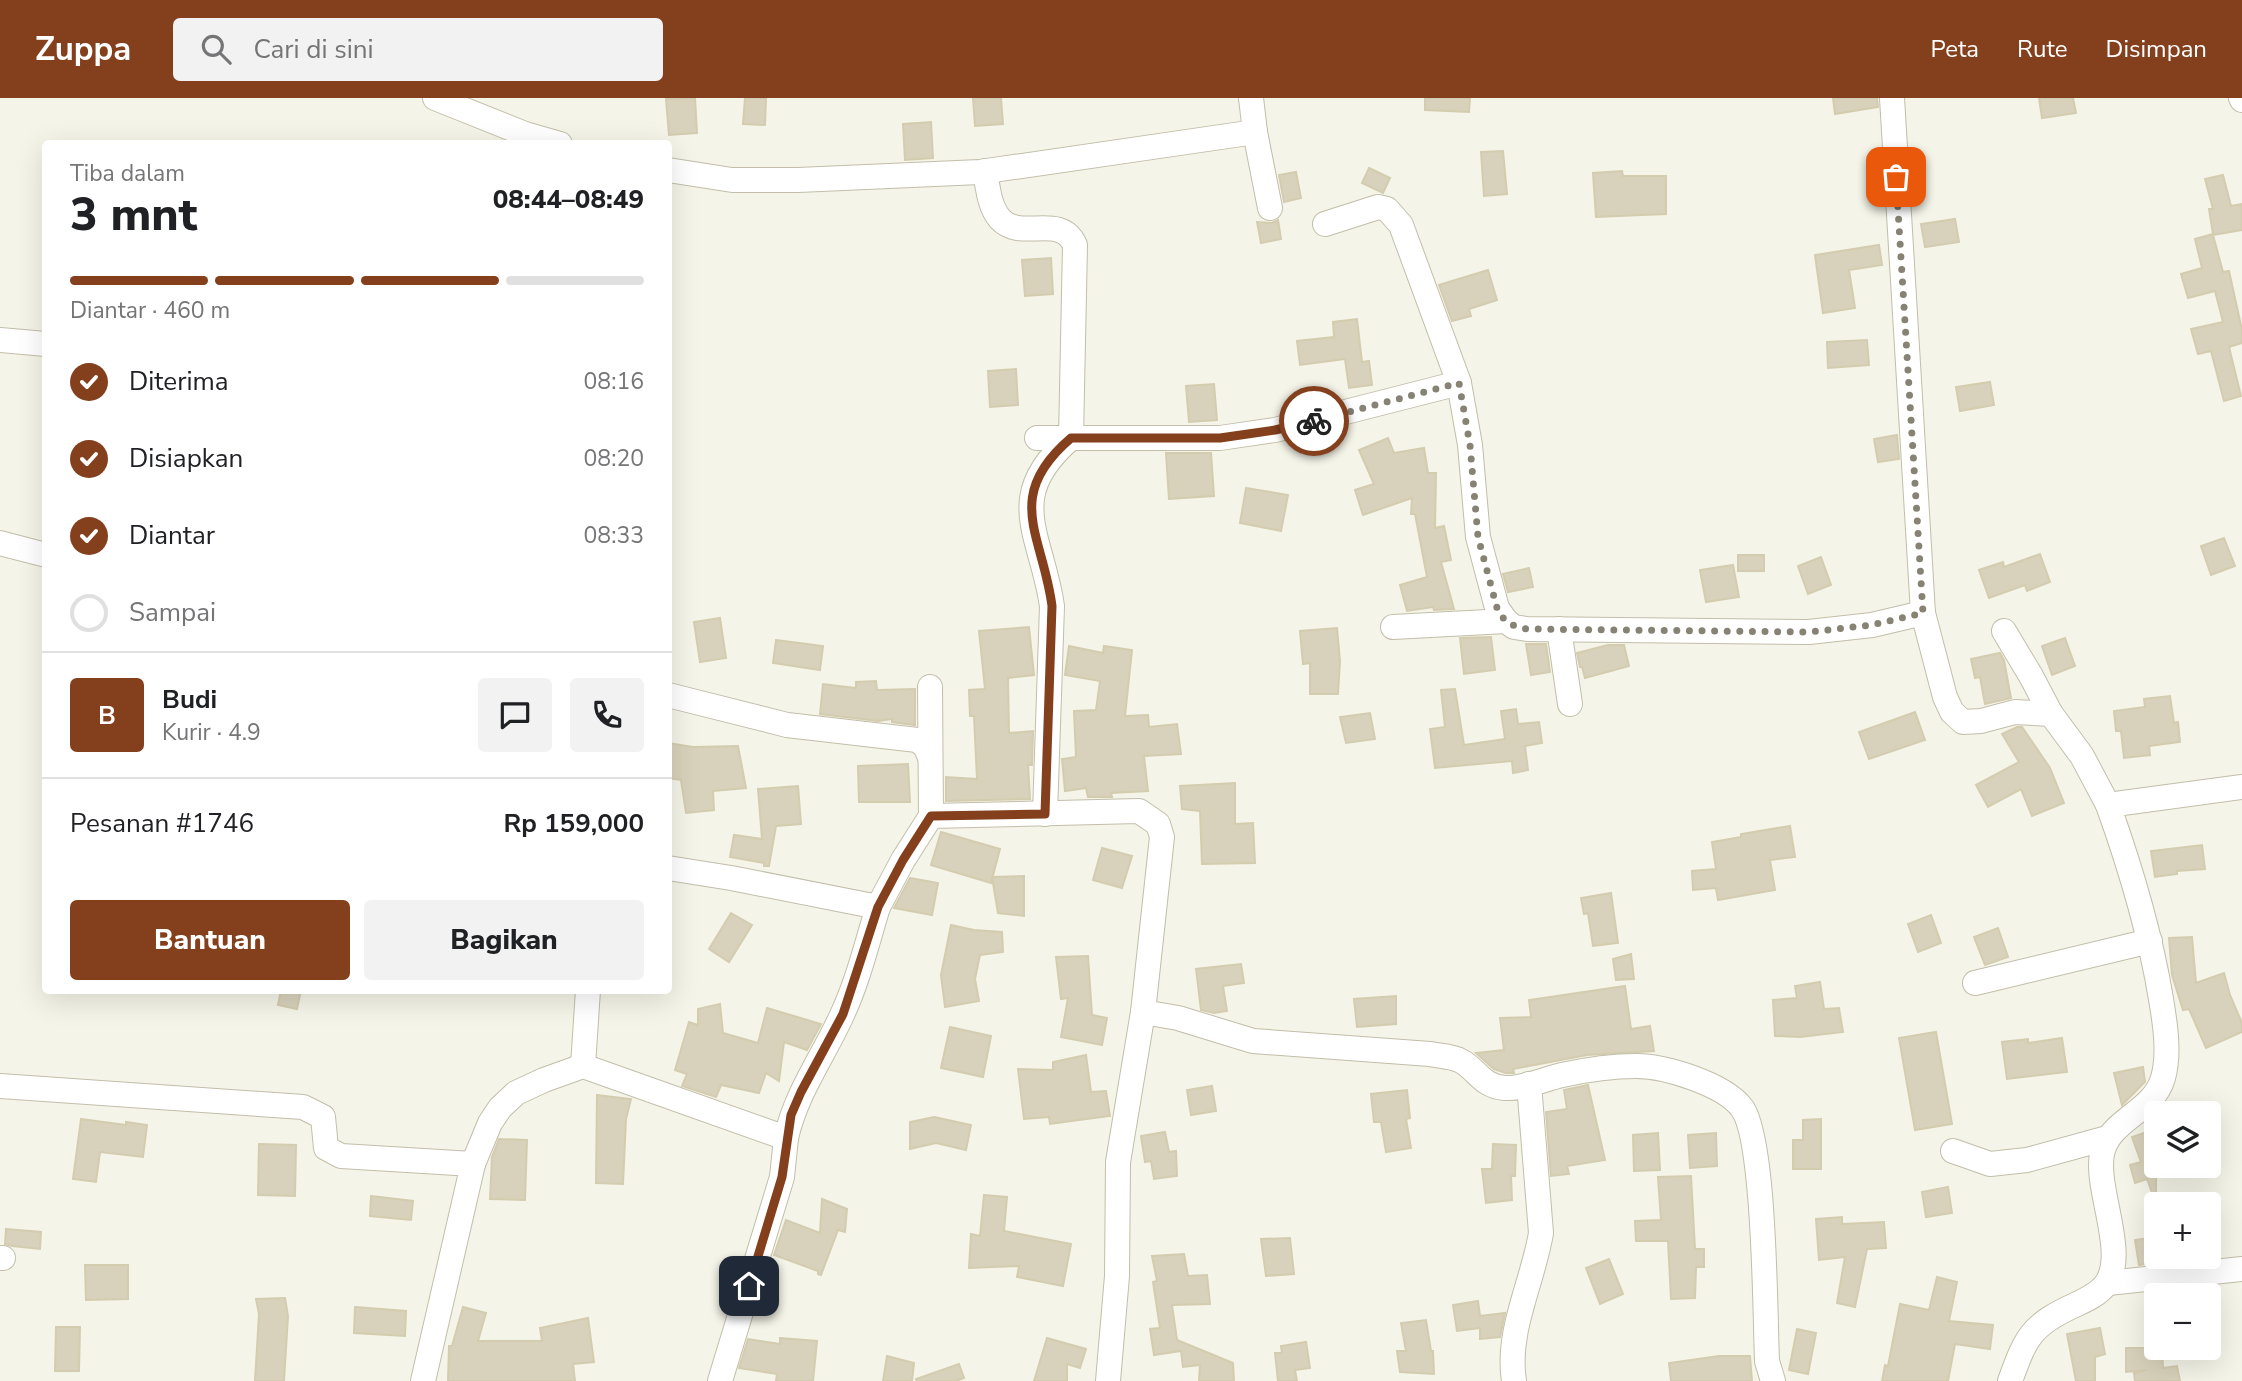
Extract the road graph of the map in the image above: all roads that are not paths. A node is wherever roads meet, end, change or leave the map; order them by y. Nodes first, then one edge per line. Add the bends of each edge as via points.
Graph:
1 (435, 98) edge
2 (1251, 98) edge
3 (1892, 98) edge
4 (1255, 132) junction
5 (546, 140) edge
6 (672, 171) edge
7 (985, 172) junction
8 (1270, 208) dead end
9 (1325, 224) dead end
10 (0, 340) edge
11 (42, 344) edge
12 (1459, 383) junction
13 (1037, 438) dead end
14 (1071, 438) junction
15 (0, 543) edge
16 (42, 554) edge
17 (1923, 613) junction
18 (1506, 621) junction
19 (1393, 627) dead end
20 (1559, 629) junction
21 (2004, 631) dead end
22 (930, 687) dead end
23 (672, 696) edge
24 (1570, 704) dead end
25 (2051, 713) junction
26 (930, 757) junction
27 (2242, 787) edge
28 (2108, 805) junction
29 (1045, 814) junction
30 (931, 816) junction
31 (672, 869) edge
32 (878, 907) junction
33 (2150, 941) junction
34 (1975, 983) dead end
35 (588, 994) edge
36 (1143, 1012) junction
37 (583, 1066) junction
38 (1529, 1084) junction
39 (0, 1087) edge
40 (786, 1138) junction
41 (2107, 1138) junction
42 (1953, 1151) dead end
43 (473, 1164) junction
44 (2242, 1269) edge
45 (2108, 1283) junction
46 (423, 1381) edge
47 (720, 1381) edge
48 (1108, 1381) edge
49 (1514, 1381) edge
50 (1773, 1381) edge
51 (2010, 1381) edge

1 - 5 street
2 - 4 street
3 - 17 street
4 - 7 street
4 - 8 street
6 - 7 street via 732,180
7 - 14 street via 990,201 1002,222 1012,227 1055,228 1075,245
9 - 12 street via 1368,208 1387,209 1394,216 1407,238
10 - 11 street
12 - 14 street via 1275,430 1220,438
12 - 18 street via 1478,537 1497,608
13 - 14 street
14 - 29 street via 1042,471 1030,504 1052,606
15 - 16 street
17 - 20 street via 1809,632
17 - 25 street via 1945,696 1963,722 2015,712
18 - 19 street
18 - 20 street via 1527,629
20 - 24 street
21 - 25 street
22 - 26 street
23 - 26 street via 787,725 917,740
25 - 28 street via 2082,756
26 - 30 street
27 - 28 street
28 - 33 street
29 - 30 street
29 - 36 street via 1139,811 1158,824 1161,837
30 - 32 street
31 - 32 street
32 - 40 street via 843,1014 801,1092
33 - 34 street
33 - 41 street via 2166,1027 2163,1077 2152,1101
35 - 37 street
36 - 38 street via 1253,1041 1430,1054 1462,1062 1492,1085
36 - 48 street via 1118,1162
37 - 40 street
37 - 43 street via 516,1093 490,1123
38 - 49 street via 1541,1233 1518,1319
38 - 50 street via 1592,1070 1656,1067 1724,1093 1743,1109 1753,1137 1767,1361
39 - 43 street via 303,1107 323,1117 326,1148 341,1156
40 - 47 street via 782,1177
41 - 42 street via 2027,1160 1990,1164
41 - 45 street via 2102,1178 2113,1241
43 - 46 street
44 - 45 street
45 - 51 street via 2042,1322 2024,1343

